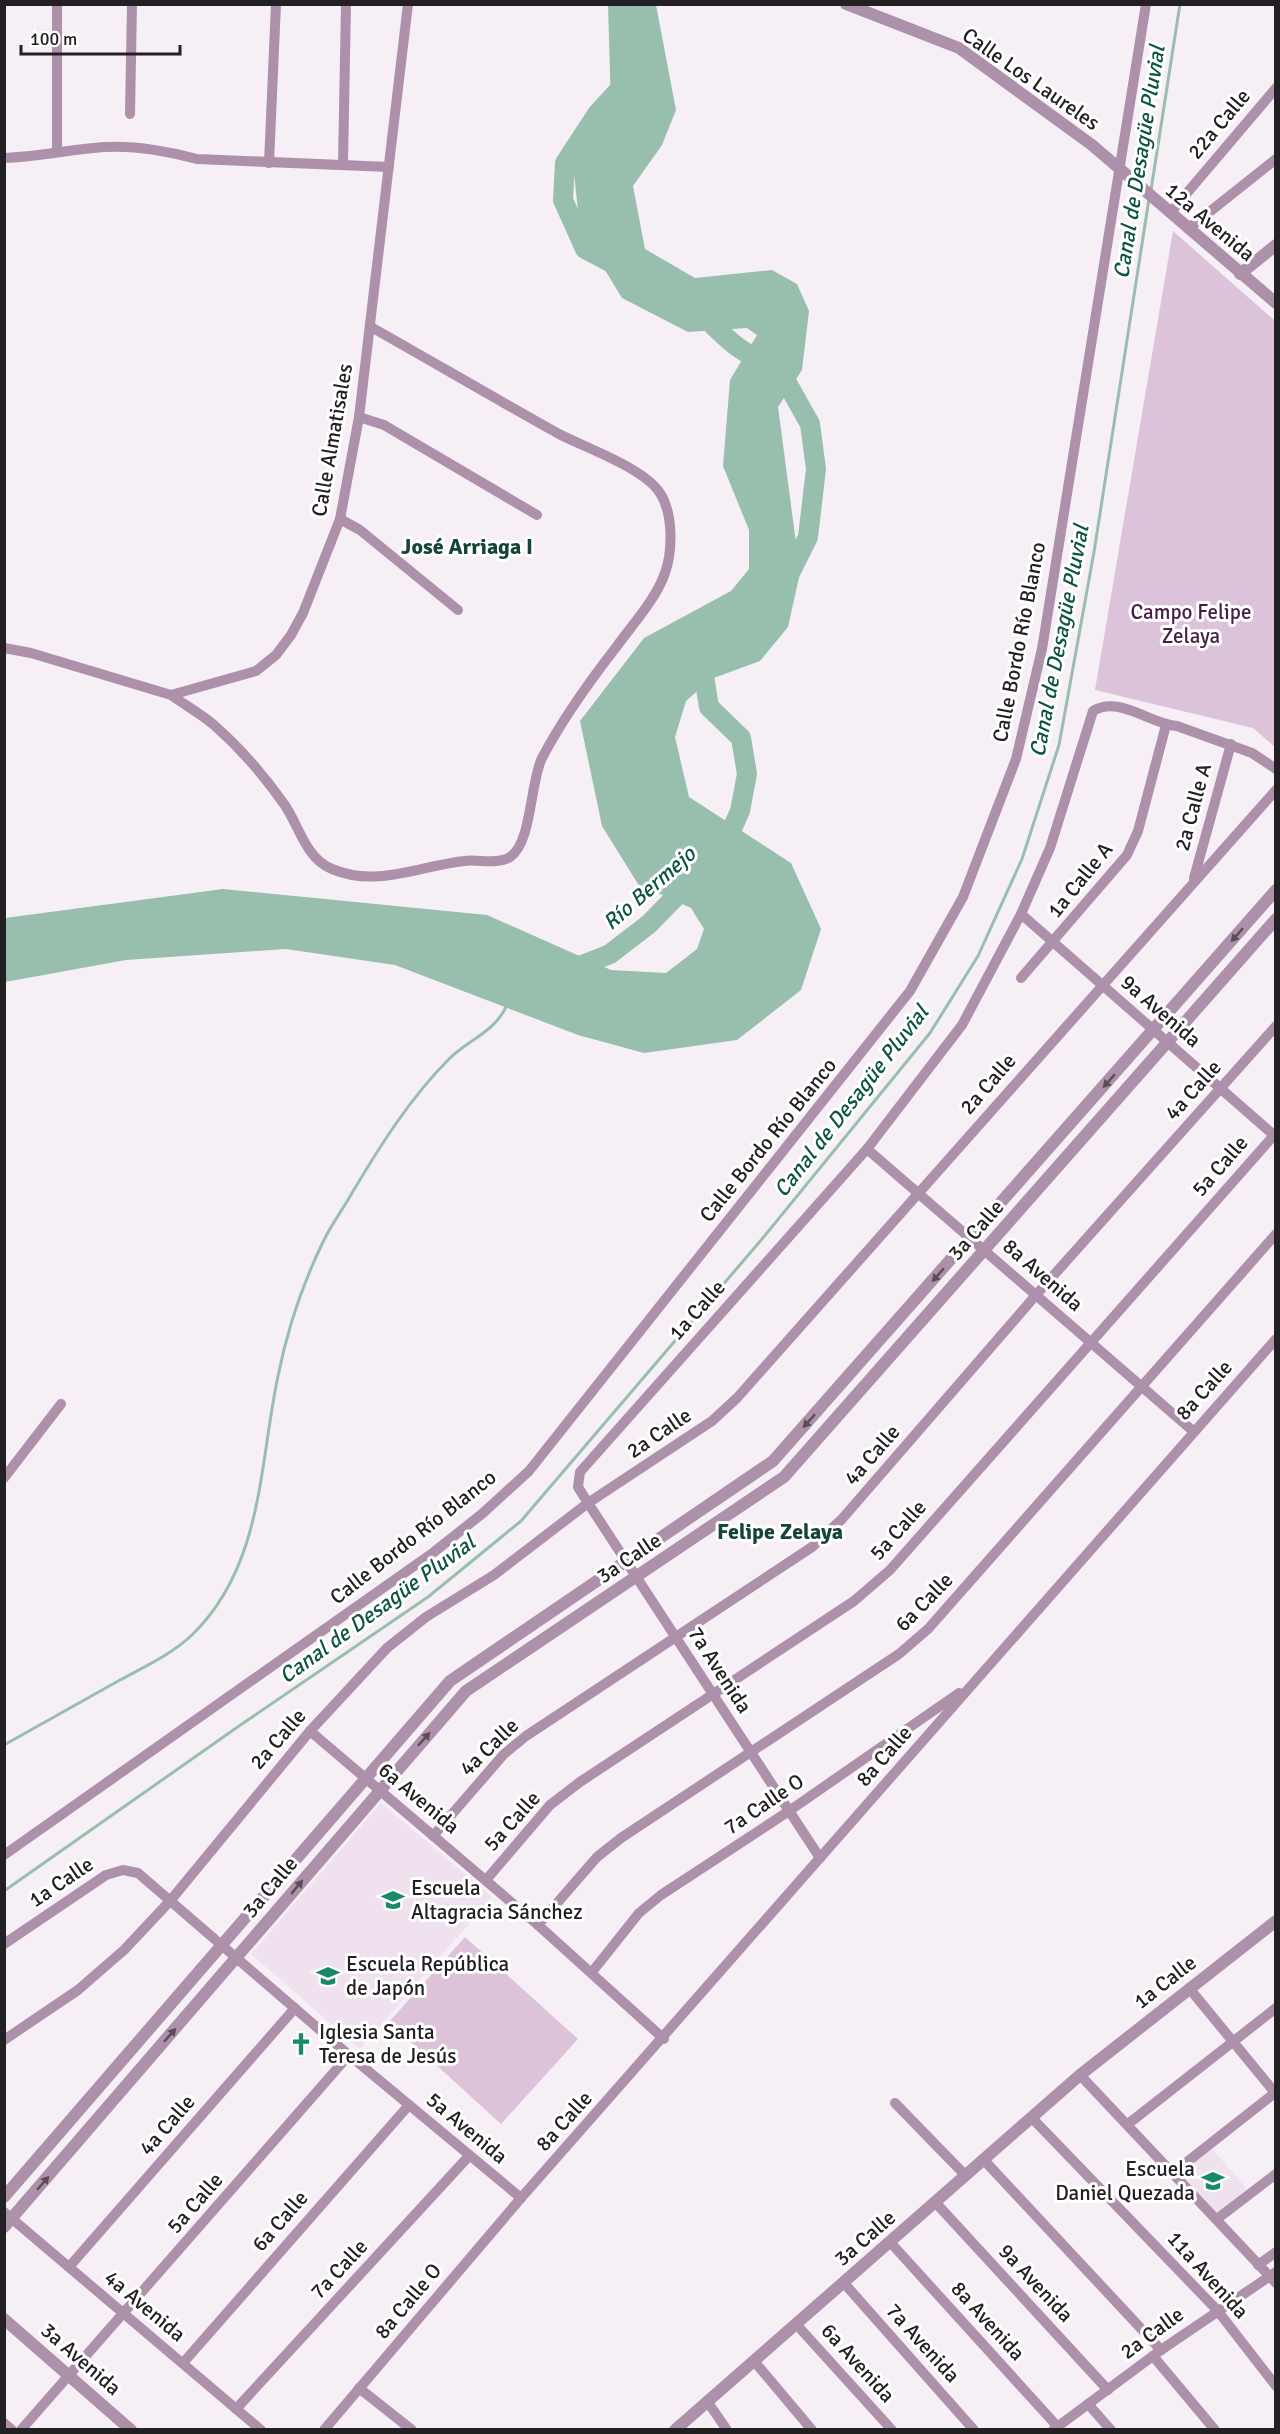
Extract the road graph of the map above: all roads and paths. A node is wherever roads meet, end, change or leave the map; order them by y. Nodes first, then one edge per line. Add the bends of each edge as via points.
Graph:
1 (57, 4) edge
2 (132, 4) edge
3 (276, 4) edge
4 (346, 4) edge
5 (408, 4) edge
6 (846, 4) edge
7 (1146, 4) edge
8 (1275, 88) edge
9 (130, 114) dead end
10 (57, 152) junction
11 (4, 158) edge
12 (1275, 159) edge
13 (269, 163) junction
14 (343, 163) junction
15 (389, 167) junction
16 (1120, 171) junction
17 (1170, 213) junction
18 (1188, 229) junction
19 (1275, 245) edge
20 (1240, 274) junction
21 (1275, 303) edge
22 (370, 327) junction
23 (359, 417) junction
24 (537, 515) dead end
25 (340, 519) junction
26 (458, 610) dead end
27 (4, 648) edge
28 (171, 695) junction
29 (1166, 725) junction
30 (1231, 744) junction
31 (1275, 770) edge
32 (1275, 790) edge
33 (1193, 881) junction
34 (1275, 890) edge
35 (1021, 914) junction
36 (1275, 919) edge
37 (1053, 943) junction
38 (1022, 978) dead end
39 (1102, 985) junction
40 (1275, 1026) edge
41 (1154, 1030) junction
42 (1168, 1043) junction
43 (1221, 1088) junction
44 (1275, 1135) edge
45 (867, 1149) junction
46 (918, 1194) junction
47 (1275, 1234) edge
48 (970, 1239) junction
49 (985, 1250) junction
50 (1036, 1295) junction
51 (1275, 1339) edge
52 (1091, 1343) junction
53 (1140, 1387) junction
54 (61, 1404) dead end
55 (1193, 1431) junction
56 (4, 1478) edge
57 (588, 1503) junction
58 (627, 1561) junction
59 (636, 1576) junction
60 (674, 1636) junction
61 (972, 1684) junction
62 (711, 1694) junction
63 (310, 1731) junction
64 (750, 1751) junction
65 (364, 1778) junction
66 (379, 1790) junction
67 (789, 1811) junction
68 (432, 1836) junction
69 (4, 1856) edge
70 (820, 1858) junction
71 (486, 1880) junction
72 (170, 1901) junction
73 (1275, 1921) edge
74 (538, 1925) junction
75 (4, 1944) edge
76 (220, 1944) junction
77 (236, 1958) junction
78 (592, 1972) junction
79 (1189, 1988) junction
80 (295, 2008) junction
81 (1275, 2008) edge
82 (664, 2039) junction
83 (4, 2040) edge
84 (1233, 2041) junction
85 (349, 2055) junction
86 (1080, 2075) junction
87 (1275, 2093) edge
88 (895, 2103) dead end
89 (409, 2105) junction
90 (1032, 2118) junction
91 (1128, 2124) junction
92 (469, 2156) junction
93 (983, 2159) junction
94 (1173, 2173) junction
95 (1275, 2174) edge
96 (965, 2175) junction
97 (4, 2197) edge
98 (521, 2198) junction
99 (935, 2202) junction
100 (7, 2219) edge
101 (1217, 2219) junction
102 (890, 2242) junction
103 (1275, 2252) edge
104 (1258, 2265) junction
105 (69, 2267) junction
106 (1273, 2277) edge
107 (843, 2282) junction
108 (1217, 2310) junction
109 (124, 2314) junction
110 (4, 2319) edge
111 (796, 2324) junction
112 (1157, 2353) junction
113 (754, 2361) junction
114 (183, 2363) junction
115 (70, 2376) junction
116 (1275, 2386) edge
117 (359, 2388) junction
118 (1108, 2390) junction
119 (707, 2401) junction
120 (1088, 2404) junction
121 (236, 2409) junction
122 (4, 2423) edge
123 (1055, 2428) edge
124 (12, 2430) edge
125 (21, 2430) edge
126 (131, 2430) edge
127 (261, 2430) edge
128 (324, 2430) edge
129 (412, 2430) edge
130 (675, 2430) edge
131 (727, 2430) edge
132 (812, 2430) edge
133 (892, 2430) edge
134 (974, 2430) edge
135 (1111, 2430) edge
136 (1215, 2430) edge

1 - 10 street
2 - 9 street
3 - 13 street
4 - 14 street
5 - 15 street, Calle Almatisales
6 - 16 street, Calle Los Laureles via 959,48
7 - 16 street, Calle Bordo Río Blanco
8 - 17 street, 22a Calle
10 - 11 street
10 - 13 street via 133,148 169,151 197,159
12 - 18 street
13 - 14 street
14 - 15 street
15 - 22 street, Calle Almatisales
16 - 17 street, 12a Avenida
16 - 69 street, Calle Bordo Río Blanco via 1042,649 1016,759 963,897 910,991 529,1471 434,1552
17 - 18 street, 12a Avenida
18 - 20 street, 12a Avenida
19 - 20 street
20 - 21 street, 12a Avenida
22 - 23 street, Calle Almatisales
22 - 28 street via 560,435 636,472 658,489 668,509 665,573 552,739 537,768 523,839 509,858 467,860 406,874 362,877 329,868 304,844 285,804 252,766 214,725
23 - 24 street via 384,425
23 - 25 street, Calle Almatisales
25 - 26 street via 360,530
25 - 28 street, Calle Almatisales via 303,613 276,655 256,671
27 - 28 street
29 - 30 street
29 - 35 street, 1a Calle via 1111,705 1093,711 1050,848
29 - 37 street, 1a Calle A via 1138,831 1127,855
30 - 31 street
30 - 33 street, 2a Calle A
32 - 33 street, 2a Calle
33 - 39 street, 2a Calle
34 -> 41 street, 3a Calle
35 - 37 street, 9a Avenida
35 - 45 street, 1a Calle via 962,1025
36 - 42 street, 3a Calle
37 - 38 street, 1a Calle A
37 - 39 street, 9a Avenida
39 - 41 street, 9a Avenida
39 - 46 street, 2a Calle
40 - 43 street, 4a Calle
41 - 42 street, 9a Avenida
41 -> 48 street, 3a Calle
42 - 43 street, 9a Avenida
42 - 49 street, 3a Calle
43 - 44 street, 9a Avenida
43 - 50 street, 4a Calle
44 - 52 street, 5a Calle
45 - 46 street, 8a Avenida
45 - 57 street, 1a Calle via 580,1472 578,1487
46 - 48 street, 8a Avenida
46 - 57 street, 2a Calle via 737,1398 712,1421
47 - 53 street, 6a Calle
48 - 49 street, 8a Avenida
48 -> 58 street, 3a Calle via 773,1461
49 - 50 street, 8a Avenida
49 - 59 street, 3a Calle via 784,1477
50 - 52 street, 8a Avenida
50 - 60 street, 4a Calle via 842,1519 812,1547
51 - 55 street, 8a Calle
52 - 53 street, 8a Avenida
52 - 62 street, 5a Calle via 890,1570 854,1601
53 - 55 street, 8a Avenida
53 - 64 street, 6a Calle via 928,1629 899,1654
54 - 56 street
55 - 61 street, 8a Calle
57 - 58 street, 7a Avenida
57 - 63 street, 2a Calle via 494,1575 426,1617 387,1648
58 - 59 street, 7a Avenida
58 - 65 street, 3a Calle via 450,1681
59 - 60 street, 7a Avenida
66 -> 59 street, 3a Calle via 466,1691
60 - 62 street, 7a Avenida
60 - 68 street, 4a Calle via 504,1754
61 - 67 street, 7a Calle O
61 - 70 street, 8a Calle
62 - 64 street, 7a Avenida
62 - 71 street, 5a Calle via 550,1805
63 - 65 street, 6a Avenida
63 - 72 street, 2a Calle
64 - 67 street, 7a Avenida
64 - 74 street, 6a Calle via 597,1857
65 - 66 street, 6a Avenida
65 - 76 street, 3a Calle
66 - 68 street, 6a Avenida
77 -> 66 street, 3a Calle
67 - 70 street, 7a Avenida
67 - 78 street, 7a Calle O via 646,1907
68 - 71 street, 6a Avenida
70 - 82 street, 8a Calle
71 - 74 street, 6a Avenida
72 - 75 street, 1a Calle via 138,1873 115,1871
72 - 76 street, 5a Avenida
72 - 83 street, 2a Calle via 106,1968
73 - 79 street, 1a Calle
74 - 78 street, 6a Avenida
76 - 77 street, 5a Avenida
76 - 97 street, 3a Calle
77 - 80 street, 5a Avenida
100 -> 77 street, 3a Calle
78 - 82 street, 6a Avenida
79 - 84 street
79 - 86 street, 1a Calle
80 - 85 street, 5a Avenida
80 - 105 street, 4a Calle
81 - 84 street
82 - 98 street, 8a Calle
84 - 87 street
84 - 91 street
85 - 89 street, 5a Avenida
85 - 109 street, 5a Calle
86 - 90 street, 3a Calle
86 - 91 street
87 - 94 street
88 - 96 street
89 - 92 street, 5a Avenida
89 - 114 street, 6a Calle
90 - 93 street, 3a Calle
90 - 108 street, 11a Avenida
91 - 94 street
92 - 98 street, 5a Avenida
92 - 121 street, 7a Calle
93 - 96 street, 3a Calle
93 - 112 street
94 - 101 street
95 - 101 street
96 - 99 street, 3a Calle
98 - 117 street, 8a Calle O
99 - 102 street, 3a Calle
99 - 118 street, 9a Avenida
100 - 105 street, 4a Avenida
101 - 104 street
102 - 107 street, 3a Calle
102 - 123 street, 8a Avenida
103 - 104 street
104 - 106 street
105 - 109 street, 4a Avenida
106 - 108 street, 2a Calle
107 - 111 street, 3a Calle
107 - 134 street, 7a Avenida
108 - 112 street, 2a Calle
108 - 116 street, 11a Avenida
109 - 114 street, 4a Avenida
109 - 115 street, 5a Calle
110 - 115 street, 3a Avenida
111 - 113 street, 3a Calle
111 - 133 street, 6a Avenida
112 - 118 street, 2a Calle
112 - 136 street
113 - 119 street, 3a Calle
113 - 132 street
114 - 121 street, 4a Avenida
115 - 125 street, 5a Calle
115 - 126 street, 3a Avenida
117 - 128 street, 8a Calle O
117 - 129 street
118 - 120 street, 2a Calle
119 - 130 street, 3a Calle
119 - 131 street
120 - 123 street, 2a Calle
120 - 135 street
121 - 127 street, 4a Avenida
122 - 124 street

